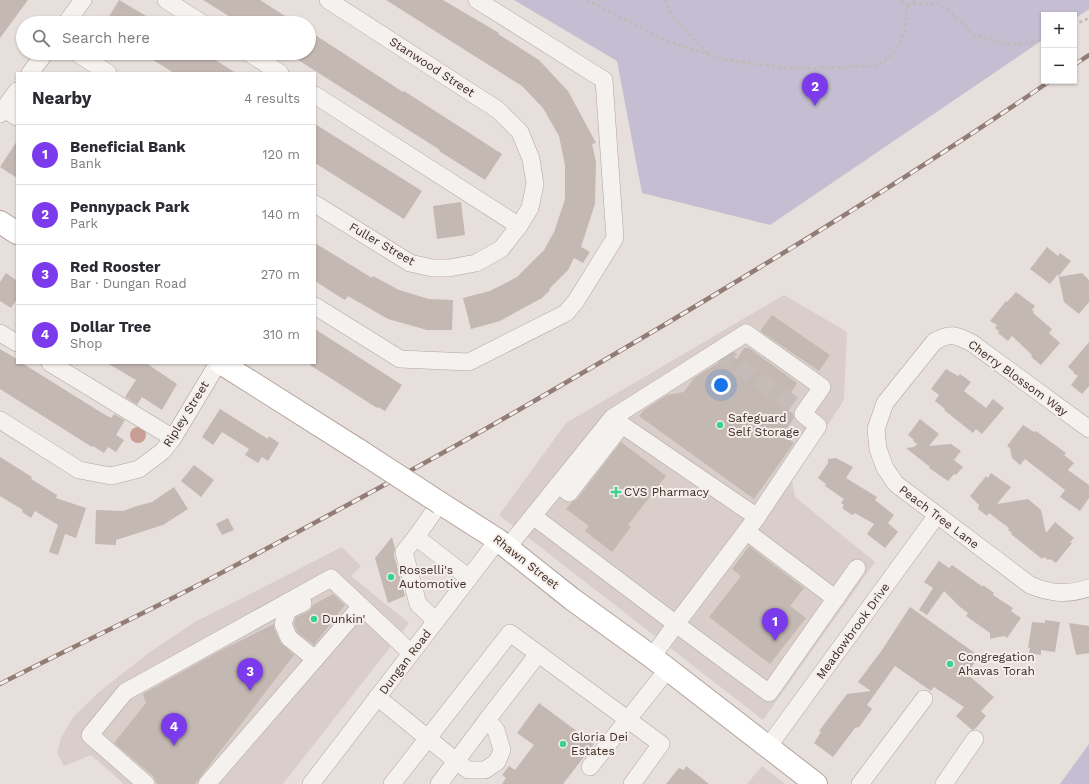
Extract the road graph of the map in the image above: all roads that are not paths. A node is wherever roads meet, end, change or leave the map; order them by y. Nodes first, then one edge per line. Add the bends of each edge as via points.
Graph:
1 (83, 0) edge
2 (166, 0) edge
3 (328, 0) edge
4 (477, 0) edge
5 (71, 16) edge
6 (191, 16) edge
7 (40, 60) edge
8 (88, 60) edge
9 (259, 60) edge
10 (31, 72) edge
11 (106, 72) edge
12 (278, 72) edge
13 (16, 93) edge
14 (316, 96) edge
15 (7, 113) edge
16 (525, 144) joint
17 (316, 205) edge
18 (0, 222) edge
19 (519, 226) junction
20 (16, 232) edge
21 (316, 307) edge
22 (0, 333) edge
23 (944, 336) joint
24 (16, 342) edge
25 (52, 364) edge
26 (219, 364) edge
27 (222, 364) edge
28 (0, 420) edge
29 (617, 421) junction
30 (1089, 429) edge
31 (173, 438) junction
32 (440, 503) junction
33 (937, 515) junction
34 (533, 516) junction
35 (757, 517) junction
36 (746, 531) junction
37 (416, 537) junction
38 (503, 544) junction
39 (857, 568) dead end
40 (469, 578) junction
41 (1082, 590) edge
42 (836, 599) junction
43 (358, 609) junction
44 (436, 621) junction
45 (676, 624) junction
46 (411, 653) junction
47 (538, 654) junction
48 (315, 659) junction
49 (660, 663) junction
50 (377, 697) junction
51 (924, 699) dead end
52 (628, 719) junction
53 (487, 720) junction
54 (427, 738) junction
55 (975, 739) dead end
56 (768, 747) junction
57 (456, 761) junction
58 (590, 767) dead end
59 (804, 780) edge
60 (146, 784) edge
61 (207, 784) edge
62 (311, 784) edge
63 (392, 784) edge
64 (438, 784) edge
65 (632, 784) edge
66 (860, 784) edge
67 (944, 784) edge

1 - 5 street
2 - 6 street
3 - 16 street, Stanwood Street via 498,110 520,132
4 - 21 street via 604,80 615,238 576,302 566,313 469,362 400,359
7 - 10 street
8 - 11 street
9 - 12 street
13 - 15 street
14 - 19 street
16 - 19 street, Fuller Street via 531,159 534,184 530,208
17 - 19 street, Fuller Street via 410,263 432,268 476,263 501,249
18 - 20 main road
22 - 24 street
23 - 30 street, Cherry Blossom Way via 958,336 972,343
23 - 33 street, Peach Tree Lane via 934,342 884,403 876,429 878,449 884,468 896,484
25 - 31 street
26 - 31 street, Ripley Street
27 - 32 main road, Rhawn Street, bridge
28 - 31 street, Ripley Street via 79,470 111,476 139,469 163,451
29 - 34 street, Dungan Road
29 - 35 street
29 - 35 street, Dungan Road via 746,333 822,387 803,414 818,426
32 - 37 street
32 - 38 main road, Rhawn Street
33 - 41 street, Peach Tree Lane via 1030,585 1060,593
33 - 56 street, Meadowbrook Drive
34 - 38 street, Dungan Road
34 - 45 street
35 - 36 street
36 - 42 street
36 - 45 street
37 - 40 street
37 - 44 street via 404,552 418,604
38 - 40 street, Dungan Road
38 - 49 main road, Rhawn Street via 572,599
39 - 42 street
40 - 44 street, Dungan Road
42 - 45 street via 812,632 807,628 765,690
43 - 46 street
43 - 48 street
43 - 48 street via 335,589 288,610 283,624 289,638
43 - 60 street via 331,578 125,692 90,736
44 - 46 street, Dungan Road
45 - 49 street
46 - 50 street, Dungan Road
47 - 52 street
47 - 53 street
47 - 54 street via 510,633
48 - 61 street
49 - 52 street
49 - 56 main road, Rhawn Street
50 - 54 street
50 - 62 street, Dungan Road
51 - 66 street
52 - 58 street
52 - 65 street via 661,744
53 - 57 street
53 - 57 street via 496,730 502,750 497,762 485,770 468,770
54 - 57 street
54 - 63 street
55 - 67 street
56 - 59 main road, Rhawn Street
57 - 64 street

